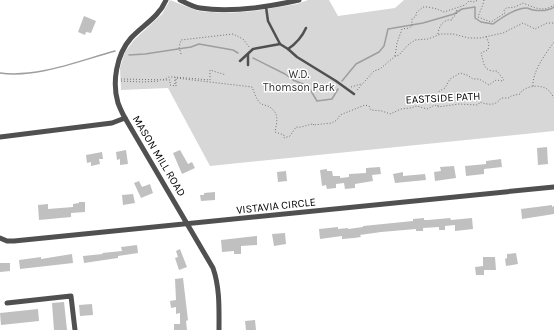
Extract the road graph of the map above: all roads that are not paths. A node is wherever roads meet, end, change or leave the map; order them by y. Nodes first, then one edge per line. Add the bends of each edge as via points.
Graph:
1 (166, 0) edge
2 (180, 0) edge
3 (299, 0) edge
4 (266, 6) junction
5 (306, 28) dead end
6 (280, 44) junction
7 (288, 49) junction
8 (248, 54) junction
9 (240, 61) dead end
10 (248, 65) dead end
11 (354, 94) road end
12 (124, 118) junction
13 (0, 137) edge
14 (554, 187) edge
15 (188, 224) junction
16 (0, 238) edge
17 (7, 303) dead end
18 (75, 330) edge
19 (219, 330) edge

1 - 12 street, MASON MILL ROAD via 159,12 131,38 122,53 116,87 118,104
2 - 4 street via 199,8 226,10
3 - 4 street
4 - 6 lane via 268,21
5 - 7 lane via 296,44
6 - 7 lane
6 - 8 lane via 253,49
7 - 11 lane
8 - 9 lane
8 - 10 lane
12 - 13 street via 112,123
12 - 15 street, MASON MILL ROAD
14 - 15 street, VISTAVIA CIRCLE
15 - 16 street, VISTAVIA CIRCLE via 14,242
15 - 19 street, MASON MILL ROAD via 217,280
17 - 18 street via 71,296

